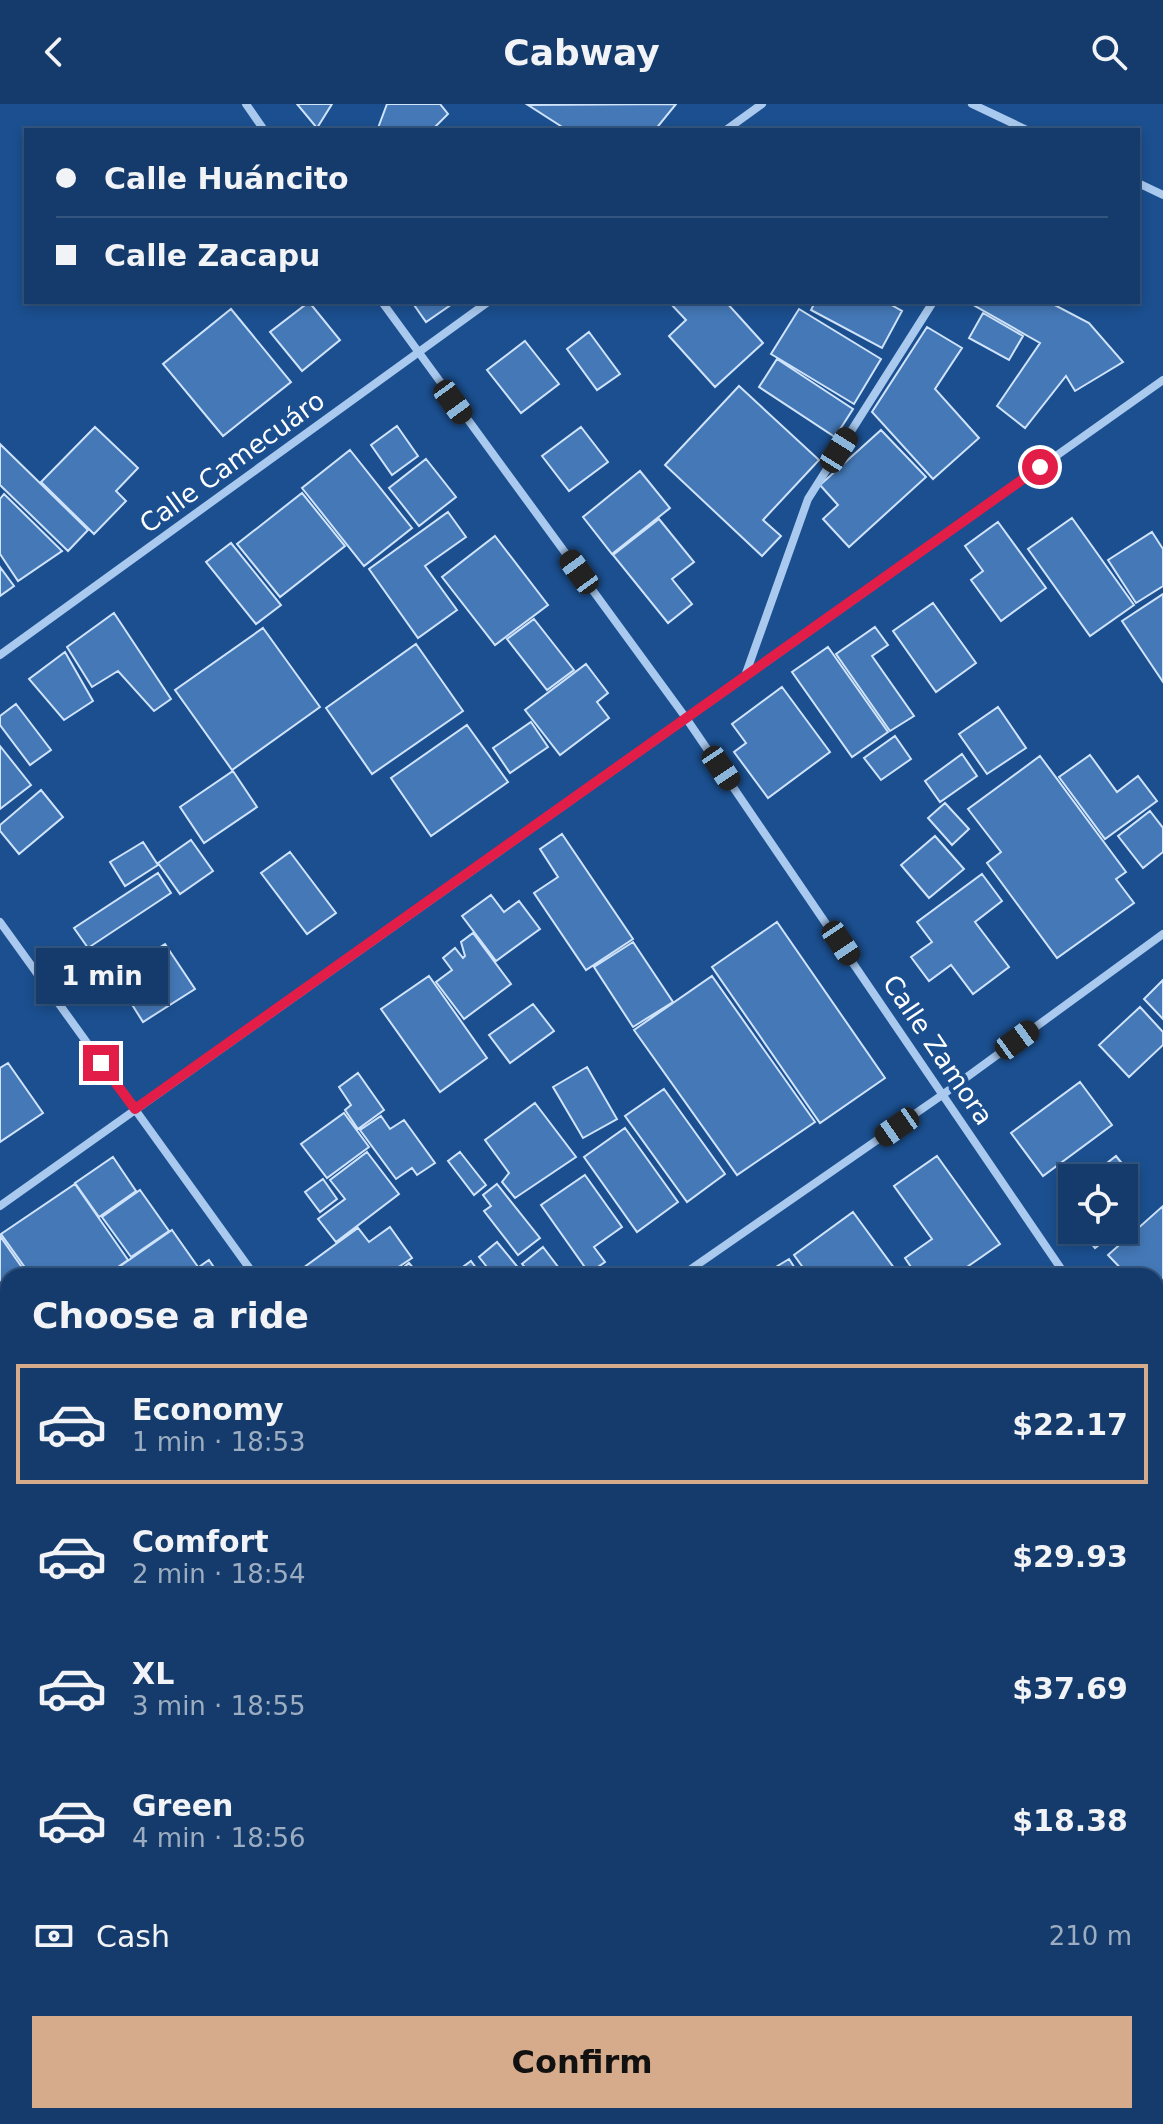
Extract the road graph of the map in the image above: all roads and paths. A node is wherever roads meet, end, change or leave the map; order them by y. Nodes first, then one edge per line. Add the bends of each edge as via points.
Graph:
1 (246, 104) edge
2 (762, 104) edge
3 (972, 104) edge
4 (263, 128) edge
5 (729, 128) edge
6 (1023, 128) edge
7 (1140, 184) edge
8 (1163, 195) edge
9 (383, 304) edge
10 (485, 304) edge
11 (932, 304) edge
12 (418, 353) junction
13 (1163, 380) edge
14 (0, 655) edge
15 (745, 676) junction
16 (686, 718) junction
17 (0, 922) edge
18 (1163, 934) edge
19 (945, 1093) junction
20 (135, 1109) junction
21 (0, 1206) edge
22 (249, 1268) edge
23 (693, 1268) edge
24 (1061, 1268) edge

1 - 4 street
2 - 5 street
3 - 6 street
7 - 8 street
9 - 12 street, Calle Zamora
10 - 12 street, Calle Camecuáro
11 - 15 street via 808,499
12 - 14 street, Calle Camecuáro
12 - 16 street, Calle Zamora
13 - 15 street
15 - 16 street
16 - 19 street, Calle Zamora
16 - 20 street
17 - 20 street
18 - 19 street
19 - 23 street
19 - 24 street, Calle Zamora
20 - 21 street
20 - 22 street

